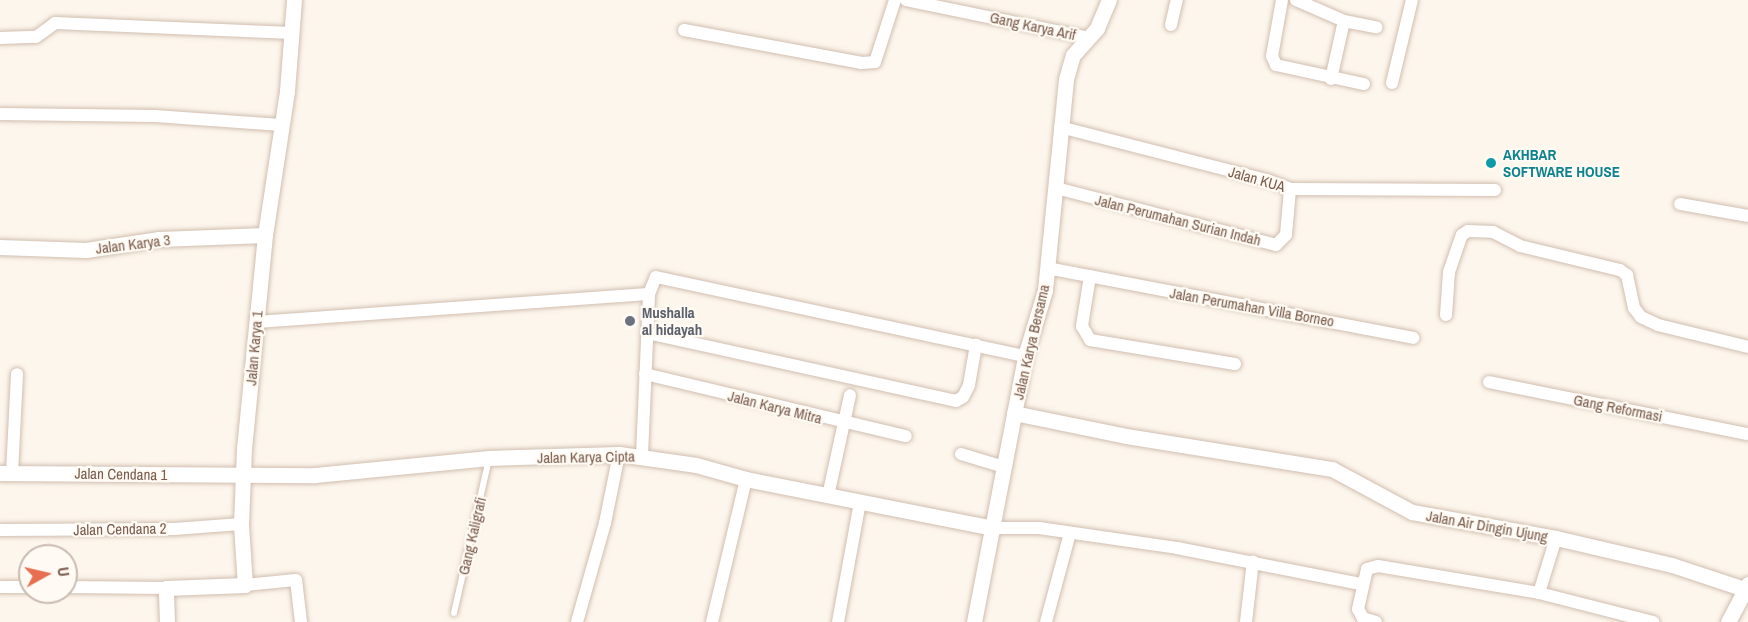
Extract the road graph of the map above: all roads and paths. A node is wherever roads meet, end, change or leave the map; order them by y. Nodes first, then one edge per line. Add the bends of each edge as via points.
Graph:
1 (294, 0) edge
2 (895, 0) edge
3 (906, 0) edge
4 (1109, 0) edge
5 (1177, 0) edge
6 (1282, 0) edge
7 (1296, 0) edge
8 (1412, 0) edge
9 (1344, 21) junction
10 (1171, 25) dead end
11 (1376, 27) dead end
12 (684, 30) dead end
13 (292, 33) junction
14 (0, 38) edge
15 (1089, 38) junction
16 (1330, 79) junction
17 (1392, 83) dead end
18 (1364, 84) dead end
19 (0, 114) edge
20 (281, 124) junction
21 (1060, 127) junction
22 (1056, 188) junction
23 (1290, 189) junction
24 (1495, 190) dead end
25 (1680, 204) dead end
26 (1748, 216) edge
27 (266, 235) junction
28 (0, 247) edge
29 (1047, 268) junction
30 (1090, 276) junction
31 (649, 294) junction
32 (1446, 315) dead end
33 (256, 322) junction
34 (647, 333) junction
35 (1413, 338) dead end
36 (976, 345) junction
37 (1748, 347) edge
38 (1025, 356) junction
39 (1235, 364) dead end
40 (17, 374) dead end
41 (645, 374) junction
42 (1488, 382) dead end
43 (850, 395) dead end
44 (1014, 413) junction
45 (843, 424) junction
46 (1748, 434) edge
47 (906, 436) dead end
48 (619, 454) junction
49 (961, 454) dead end
50 (642, 455) junction
51 (489, 458) junction
52 (1004, 467) junction
53 (6, 473) edge
54 (242, 475) junction
55 (746, 479) junction
56 (828, 496) junction
57 (860, 502) junction
58 (241, 524) junction
59 (994, 528) junction
60 (0, 530) edge
61 (1070, 533) junction
62 (1556, 538) junction
63 (1253, 561) junction
64 (1361, 584) junction
65 (245, 585) junction
66 (0, 587) edge
67 (18, 587) edge
68 (78, 587) edge
69 (1748, 587) edge
70 (166, 588) junction
71 (1539, 593) junction
72 (454, 613) dead end
73 (1642, 621) edge
74 (167, 622) edge
75 (301, 622) edge
76 (577, 622) edge
77 (712, 622) edge
78 (838, 622) edge
79 (974, 622) edge
80 (1046, 622) edge
81 (1246, 622) edge
82 (1376, 622) edge
83 (1728, 622) edge

1 - 13 street, Jalan Karya 1
2 - 12 street via 875,62 862,63
3 - 15 street, Gang Karya Arif
4 - 15 street, Jalan Karya Bersama
5 - 10 street
6 - 16 street via 1273,62 1288,70
7 - 9 street
8 - 17 street
9 - 11 street
9 - 16 street
13 - 14 street via 55,23 36,37
13 - 20 street, Jalan Karya 1
15 - 21 street, Jalan Karya Bersama via 1073,56 1068,71
16 - 18 street
19 - 20 street via 144,116
20 - 27 street, Jalan Karya 1
21 - 22 street, Jalan Karya Bersama
21 - 23 street, Jalan KUA
22 - 23 street, Jalan Perumahan Surian Indah via 1276,245 1286,236
22 - 29 street, Jalan Karya Bersama
23 - 24 street, Jalan KUA
25 - 26 street
27 - 28 street, Jalan Karya 3 via 159,239 86,250
27 - 33 street, Jalan Karya 1
29 - 30 street, Jalan Perumahan Villa Borneo
29 - 38 street, Jalan Karya Bersama via 1045,290
30 - 35 street, Jalan Perumahan Villa Borneo
30 - 39 street via 1082,326 1089,340
31 - 33 street
31 - 34 street
31 - 36 street via 651,282 662,277
32 - 37 street via 1449,272 1457,244 1468,231 1494,232 1520,246 1620,270 1628,279 1634,308 1641,317 1658,325
33 - 54 street, Jalan Karya 1
34 - 36 street via 956,401 969,385
34 - 41 street
36 - 38 street
38 - 44 street, Jalan Karya Bersama
40 - 53 street
41 - 45 street, Jalan Karya Mitra
41 - 50 street
42 - 46 street, Gang Reformasi
43 - 45 street
44 - 52 street, Jalan Karya Bersama
44 - 62 street, Jalan Air Dingin Ujung via 1126,436 1332,469 1412,512
45 - 47 street, Jalan Karya Mitra
45 - 56 street
48 - 50 street, Jalan Karya Cipta
48 - 51 street, Jalan Karya Cipta
48 - 76 street via 605,523
49 - 52 street
50 - 55 street, Jalan Karya Cipta
51 - 54 street, Jalan Karya Cipta via 315,475
51 - 72 lane, Gang Kaligrafi
52 - 59 street, Jalan Karya Bersama
53 - 54 street, Jalan Cendana 1
54 - 58 street, Jalan Karya 1
55 - 56 street, Jalan Karya Cipta
55 - 77 street
56 - 57 street, Jalan Karya Cipta
57 - 59 street, Jalan Karya Cipta
57 - 78 street
58 - 60 street, Jalan Cendana 2 via 174,529
58 - 65 street, Jalan Karya 1
59 - 61 street
59 - 79 street, Jalan Karya Bersama
61 - 63 street
61 - 80 street
62 - 69 street, Jalan Air Dingin Ujung
62 - 71 street
63 - 64 street
63 - 81 street
64 - 71 street via 1367,569 1378,566
64 - 82 street via 1358,609 1363,618
65 - 70 street
65 - 75 street via 296,580
66 - 67 street
68 - 70 street
69 - 83 street
70 - 74 street
71 - 73 street

